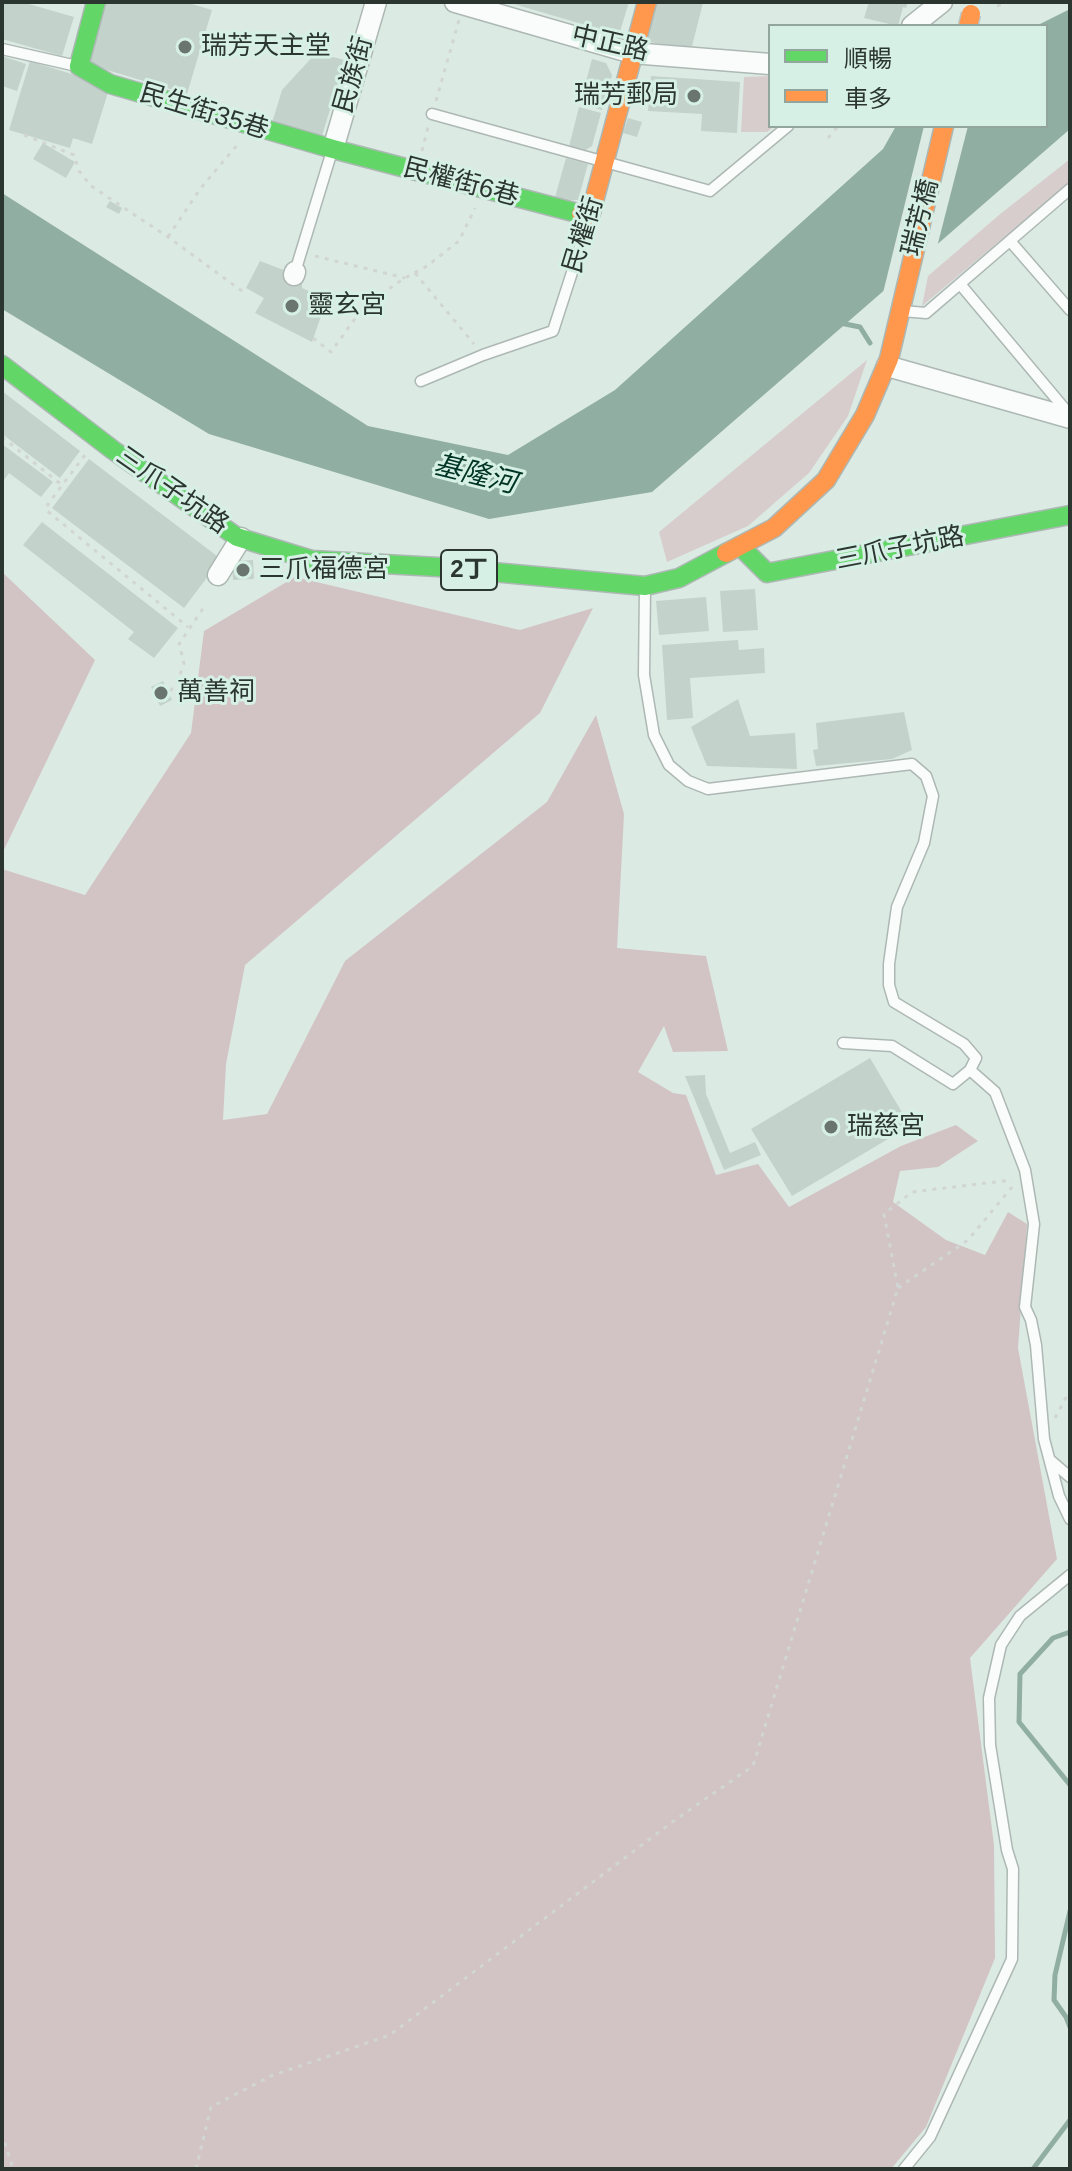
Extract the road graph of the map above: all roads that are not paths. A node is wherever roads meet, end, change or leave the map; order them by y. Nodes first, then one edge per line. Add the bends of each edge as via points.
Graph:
1 (96, 2) edge
2 (376, 2) edge
3 (647, 2) edge
4 (942, 2) edge
5 (459, 3) edge
6 (914, 24) edge
7 (2, 49) edge
8 (632, 53) junction
9 (768, 64) edge
10 (79, 66) junction
11 (432, 114) road end
12 (786, 128) edge
13 (944, 128) edge
14 (333, 149) junction
15 (606, 162) junction
16 (1070, 189) edge
17 (590, 216) junction
18 (1010, 241) junction
19 (296, 266) road end
20 (960, 284) junction
21 (898, 310) junction
22 (1070, 310) edge
23 (2, 365) edge
24 (887, 366) junction
25 (421, 381) dead end
26 (1070, 417) edge
27 (1070, 515) edge
28 (241, 538) junction
29 (740, 546) junction
30 (218, 575) dead end
31 (645, 586) junction
32 (843, 1043) dead end
33 (970, 1070) junction
34 (1048, 1458) junction
35 (1070, 1477) edge
36 (1070, 1519) edge
37 (1070, 1575) edge
38 (904, 2169) edge

1 - 10 main road
2 - 14 street, 民族街
3 - 8 main road, 民權街
4 - 6 street
5 - 8 street, 中正路
7 - 10 lane
8 - 9 street, 中正路
8 - 15 main road, 民權街
10 - 14 main road, 民生街35巷 via 110,84
11 - 15 lane
12 - 15 lane via 710,191
13 - 21 main road, 瑞芳橋 / 2丁
14 - 17 main road, 民權街6巷
14 - 19 lane
15 - 17 main road, 民權街
16 - 18 lane
17 - 25 lane, 民權街 via 553,331
18 - 20 lane
18 - 22 lane
20 - 21 lane via 926,313
20 - 26 lane
21 - 24 main road, 三爪子坑路 / 2丁
23 - 28 main road, 三爪子坑路 / 2丁
24 - 26 street
24 - 29 main road, 三爪子坑路 / 2丁 via 826,480 774,528
27 - 29 main road, 三爪子坑路 via 767,573
28 - 30 street
28 - 31 main road, 三爪子坑路 / 2丁 via 312,560
29 - 31 main road, 三爪子坑路 / 2丁 via 679,578
31 - 33 lane via 644,675 654,735 669,765 688,781 708,789 912,764 926,776 933,796 924,843 897,907 889,985 894,1002 964,1044 976,1058
32 - 33 lane via 892,1046 953,1084
33 - 34 lane via 995,1092 1025,1170 1034,1224 1025,1307 1036,1345
34 - 35 lane
34 - 36 lane
37 - 38 lane via 1020,1616 1001,1645 989,1698 990,1745 1013,1869 1012,1959 930,2137

